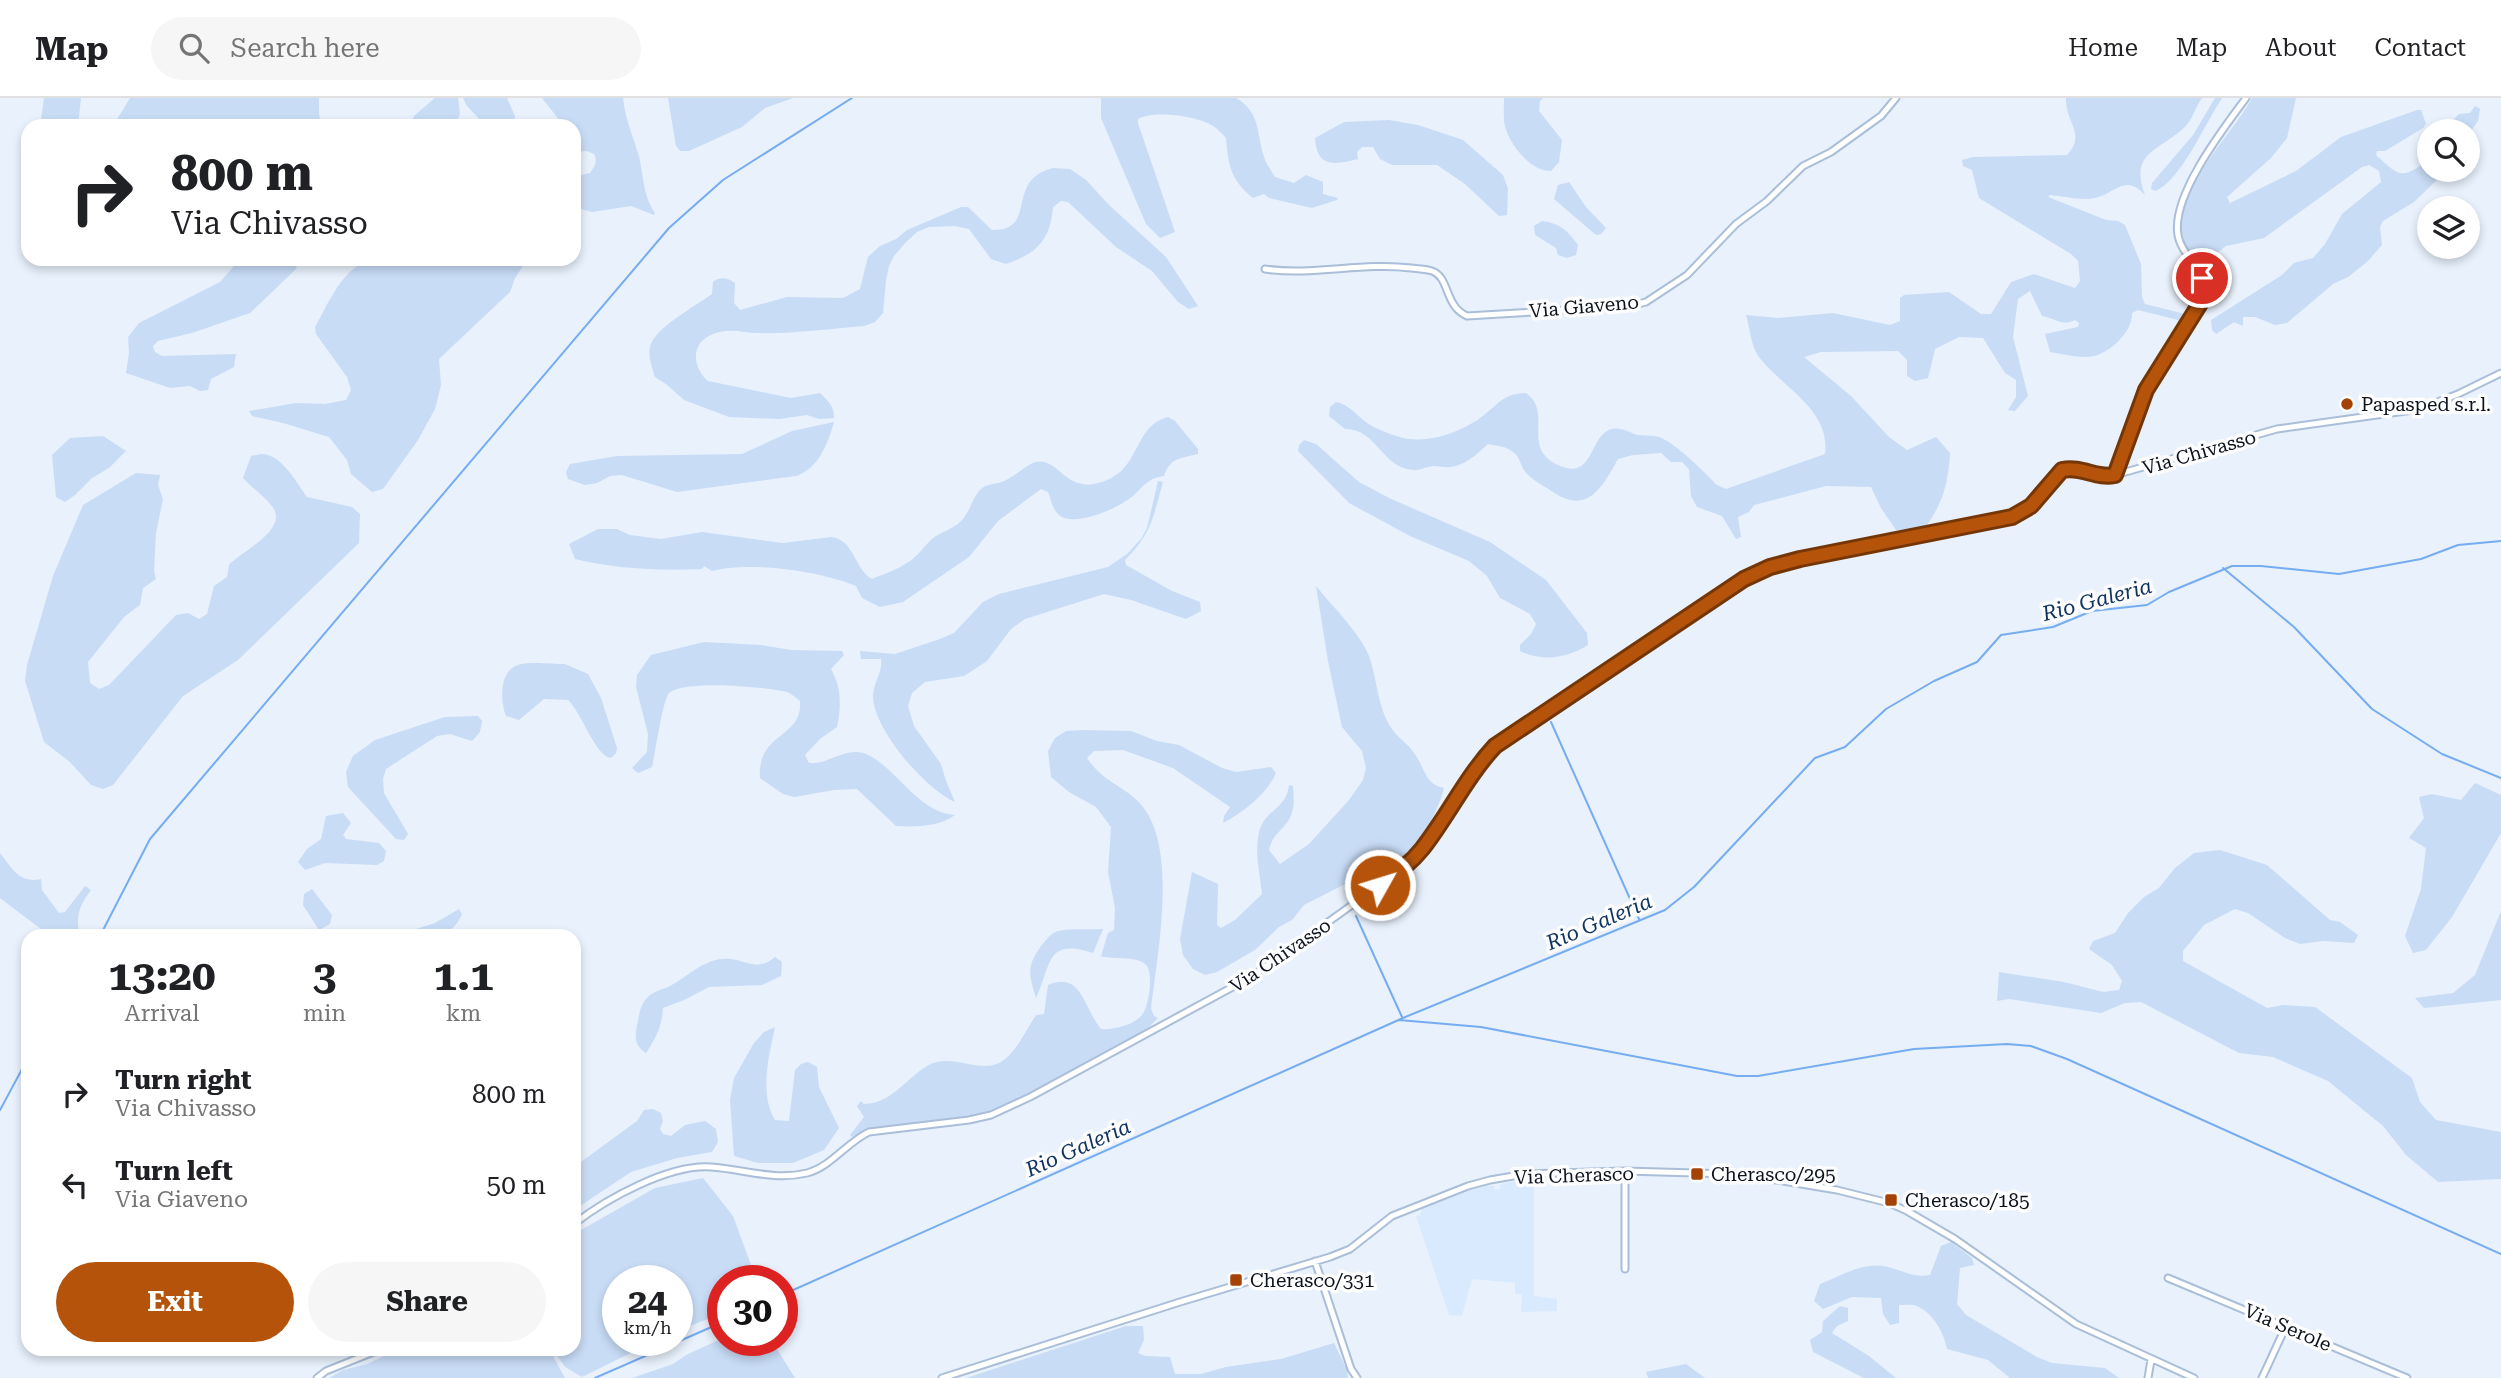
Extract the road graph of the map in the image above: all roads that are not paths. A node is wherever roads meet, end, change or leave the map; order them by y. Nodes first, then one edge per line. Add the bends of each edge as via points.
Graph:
1 (1896, 98) edge
2 (2246, 98) edge
3 (1265, 269) dead end
4 (2501, 373) edge
5 (2115, 475) junction
6 (1625, 1171) junction
7 (581, 1220) edge
8 (1315, 1261) junction
9 (1625, 1269) dead end
10 (2168, 1278) dead end
11 (2286, 1326) junction
12 (364, 1356) edge
13 (2151, 1360) junction
14 (317, 1378) edge
15 (942, 1378) edge
16 (1357, 1378) edge
17 (2148, 1378) edge
18 (2194, 1378) edge
19 (2262, 1378) edge
20 (2407, 1378) edge

1 - 3 street, Via Giaveno via 1881,116 1831,152 1802,166 1681,280 1641,304 1467,316 1454,306 1443,281 1431,270 1391,265
2 - 5 street via 2201,161 2180,209 2178,239 2202,278 2203,296 2146,390
4 - 5 street, Via Chivasso via 2420,409 2277,429
5 - 7 street, Via Chivasso via 2062,470 2031,506 2012,517 1800,559 1744,579 1495,746 1421,850 1349,908 1251,976 1030,1097 969,1120 869,1132 827,1164 807,1173 763,1175 707,1167 673,1173 620,1196
6 - 8 street, Via Cherasco via 1525,1174 1468,1186 1392,1216 1350,1249
6 - 9 street
6 - 13 street, Via Cherasco via 1730,1174 1889,1203 1955,1239 2076,1324
8 - 15 street, Via Cherasco
8 - 16 street
10 - 11 street, Via Serole
11 - 19 street
11 - 20 street, Via Serole
12 - 14 street
13 - 17 street
13 - 18 street, Via Cherasco

